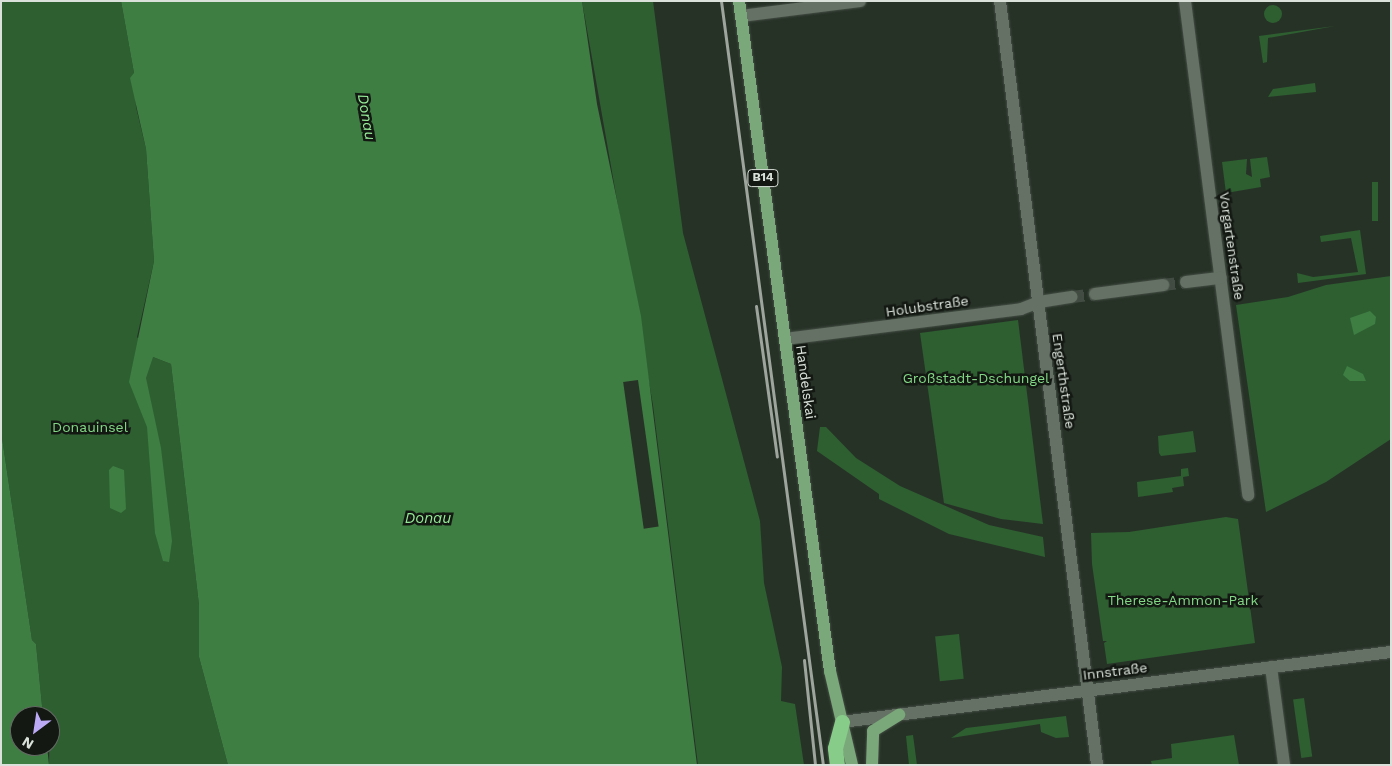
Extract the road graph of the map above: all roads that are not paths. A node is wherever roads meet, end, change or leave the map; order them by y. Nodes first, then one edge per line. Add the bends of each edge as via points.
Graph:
1 (738, 1) edge
2 (860, 1) edge
3 (1000, 1) edge
4 (1185, 1) edge
5 (741, 16) junction
6 (1221, 278) junction
7 (1186, 282) tunnel mouth
8 (1163, 286) tunnel mouth
9 (1095, 294) tunnel mouth
10 (1072, 297) tunnel mouth
11 (1039, 302) junction
12 (785, 339) junction
13 (1248, 495) dead end
14 (1391, 652) edge
15 (1271, 667) junction
16 (1088, 689) junction
17 (898, 714) junction
18 (842, 722) junction
19 (837, 765) edge
20 (852, 765) edge
21 (872, 765) edge
22 (1097, 765) edge
23 (1284, 765) edge

1 - 5 main road, Handelskai / B14
2 - 5 street
3 - 11 street, Engerthstraße
4 - 6 street, Vorgartenstraße
5 - 12 main road, Handelskai / B14
6 - 7 street
6 - 13 street, Vorgartenstraße
8 - 9 street
10 - 11 street, Holubstraße
11 - 12 street, Holubstraße via 1021,309
11 - 16 street, Engerthstraße
12 - 18 main road, Handelskai / B14 via 830,671
14 - 15 street, Innstraße
15 - 16 street, Innstraße
15 - 23 street
16 - 17 street, Innstraße
16 - 22 street, Engerthstraße
17 - 18 street, Innstraße
17 - 21 main road via 873,730
18 - 19 highway via 835,748
18 - 20 main road, Handelskai / B14

